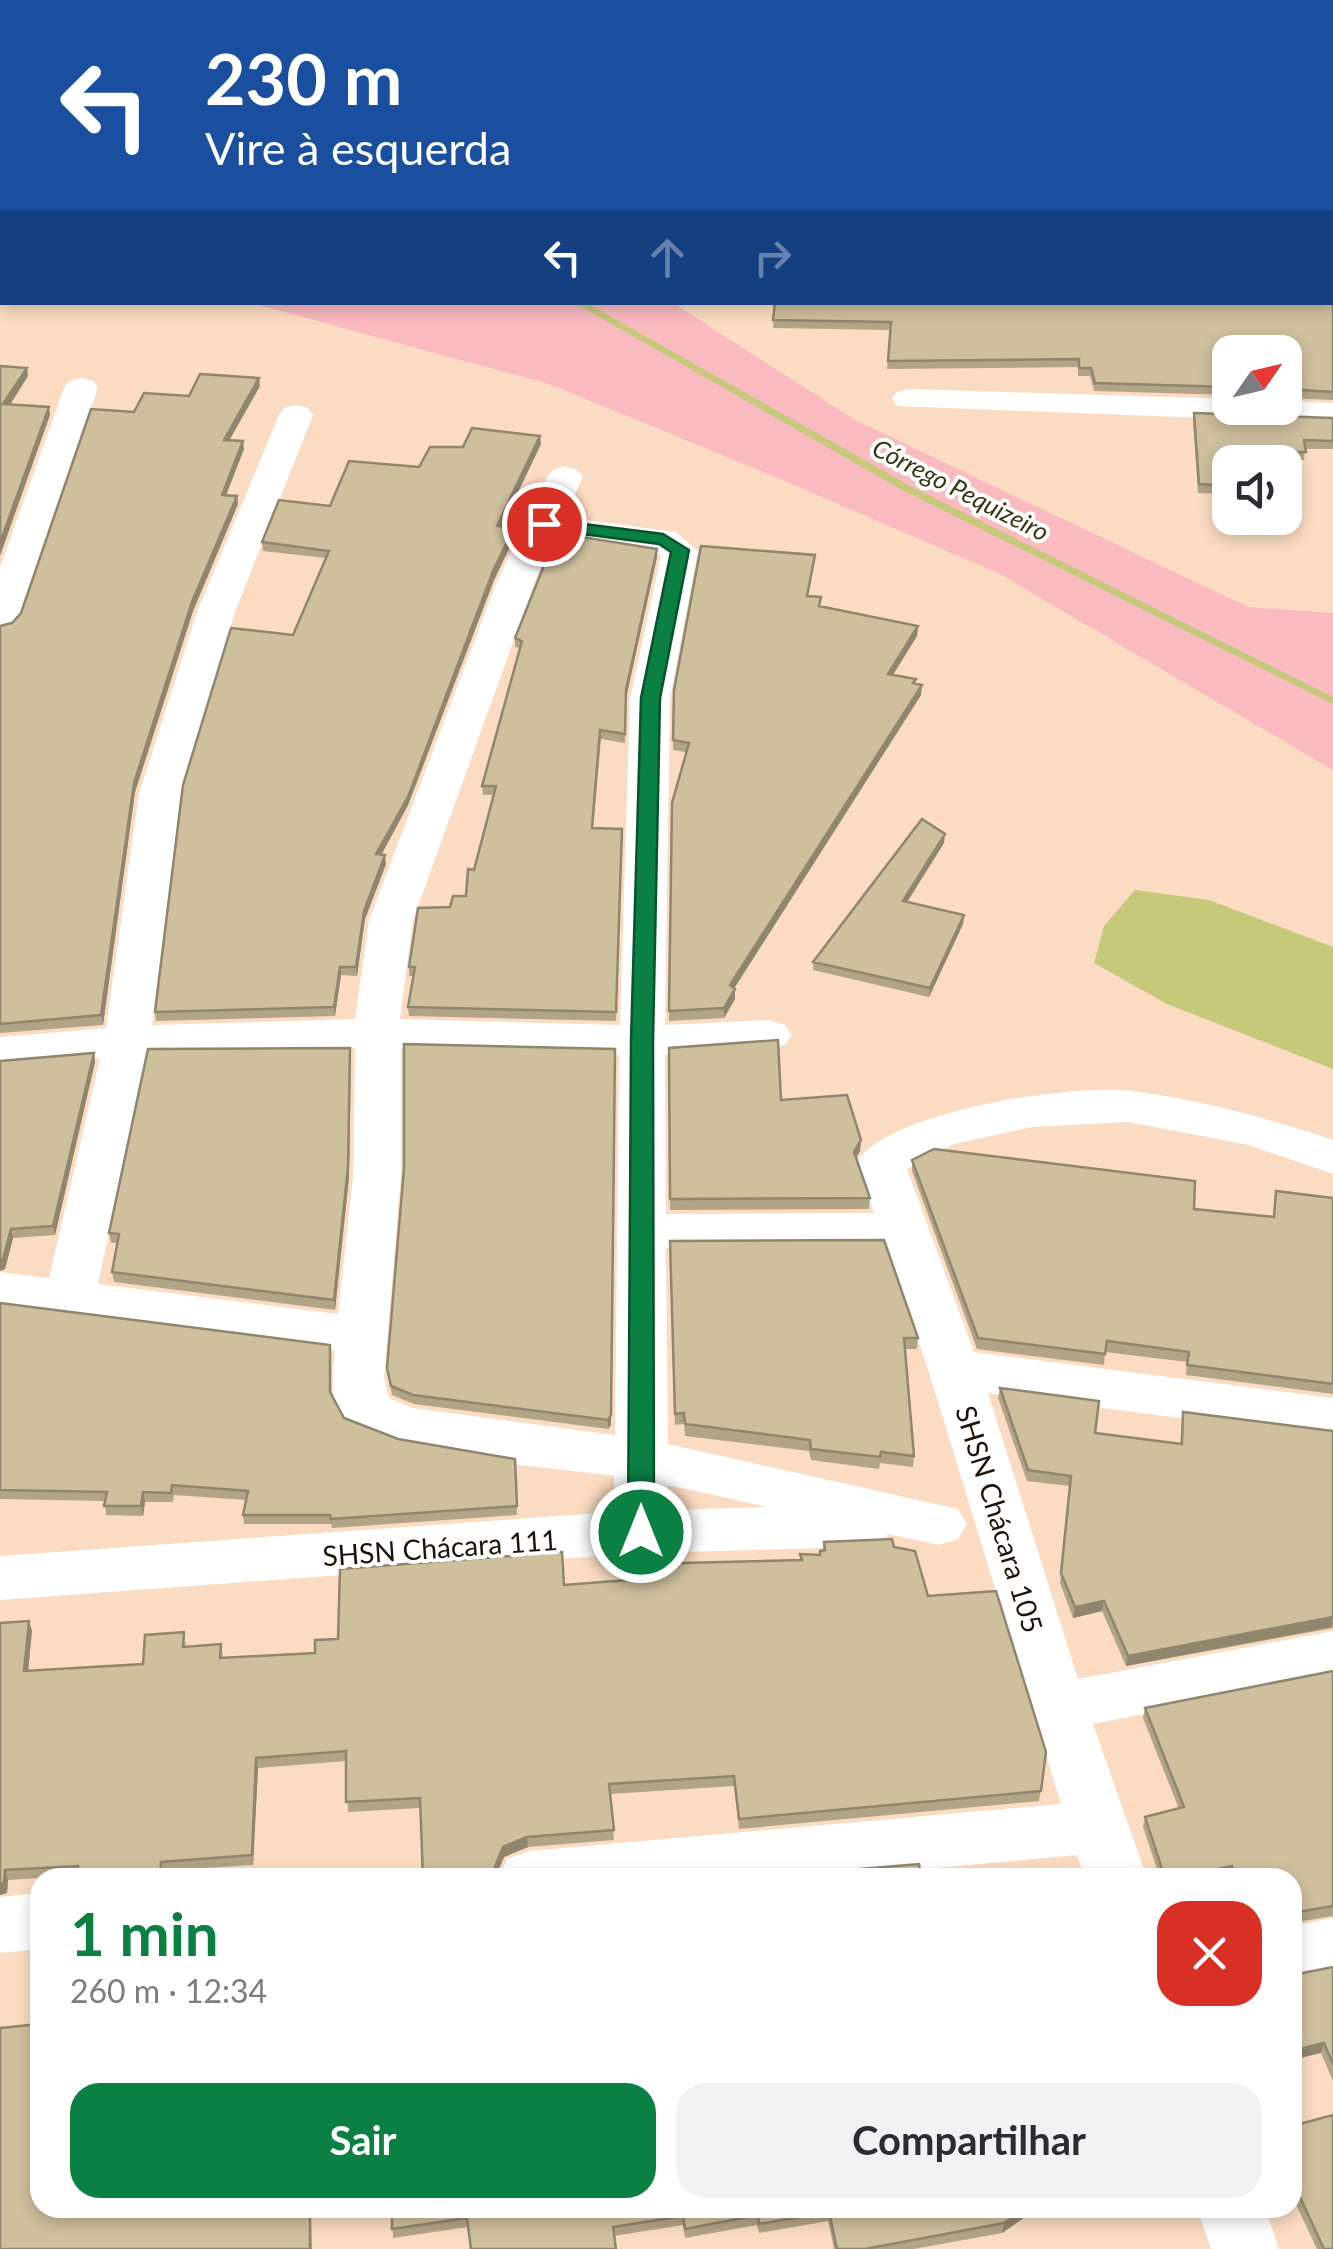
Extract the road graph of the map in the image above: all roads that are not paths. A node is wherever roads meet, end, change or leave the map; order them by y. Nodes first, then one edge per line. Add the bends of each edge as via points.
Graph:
1 (81, 388) dead end
2 (909, 398) dead end
3 (1333, 414) edge
4 (296, 415) dead end
5 (565, 477) dead end
6 (544, 524) junction
7 (0, 620) edge
8 (377, 1034) junction
9 (770, 1035) dead end
10 (127, 1041) junction
11 (642, 1041) junction
12 (0, 1052) edge
13 (1333, 1158) edge
14 (905, 1230) junction
15 (642, 1231) junction
16 (0, 1290) edge
17 (69, 1298) junction
18 (361, 1336) junction
19 (954, 1369) junction
20 (1333, 1418) edge
21 (641, 1459) junction
22 (940, 1524) junction
23 (1001, 1524) junction
24 (641, 1532) junction
25 (0, 1578) edge
26 (1333, 1654) edge
27 (1058, 1707) junction
28 (1106, 1852) edge
29 (751, 1868) edge
30 (30, 1922) edge
31 (0, 1924) edge
32 (1333, 1946) edge
33 (1302, 1952) edge
34 (1234, 2218) edge
35 (1245, 2249) edge

1 - 7 street
2 - 3 street
4 - 10 street via 216,612 160,794
5 - 6 street
6 - 8 street via 516,581 391,920
6 - 11 street via 663,540 680,550 650,698
8 - 10 street
8 - 11 street
8 - 18 street via 379,1135
9 - 11 street
10 - 12 street
10 - 17 street
11 - 15 street
13 - 14 street, SHSN Chácara 105 via 1257,1131 1128,1106 1032,1111 940,1131 881,1162
14 - 15 street
14 - 19 street, SHSN Chácara 105
15 - 21 street
16 - 17 street
17 - 18 street
18 - 21 street via 358,1378 365,1410 382,1418 406,1427
19 - 20 street
19 - 23 street, SHSN Chácara 105
21 - 22 street
21 - 24 street
22 - 23 street, SHSN Chácara 111
22 - 24 street, SHSN Chácara 111
23 - 27 street, SHSN Chácara 105
24 - 25 street, SHSN Chácara 111
26 - 27 street
27 - 28 street, SHSN Chácara 105
28 - 29 street
30 - 31 street
32 - 33 street
34 - 35 street

